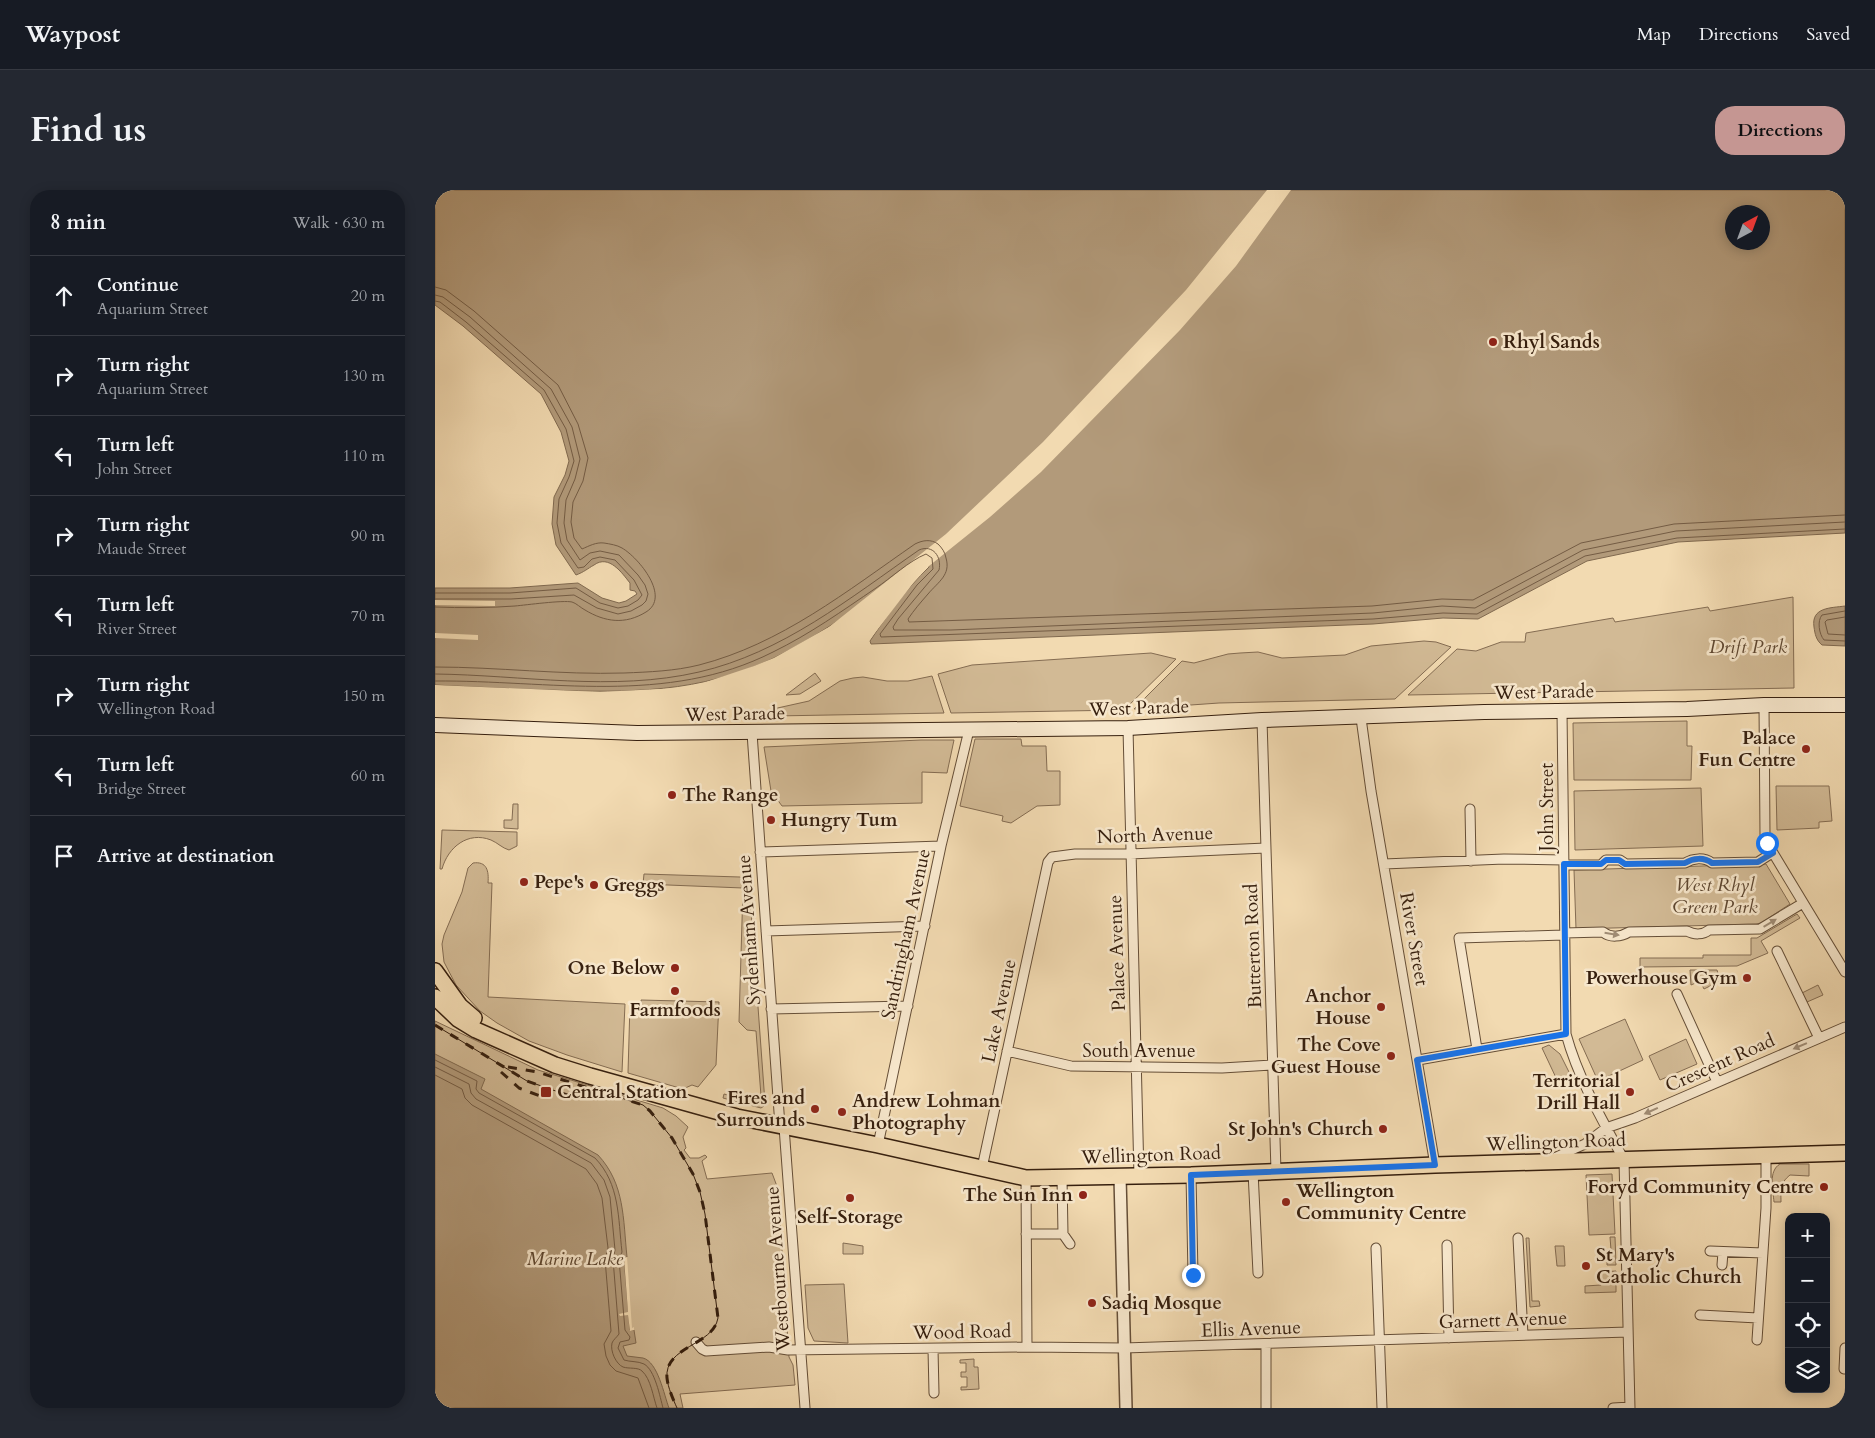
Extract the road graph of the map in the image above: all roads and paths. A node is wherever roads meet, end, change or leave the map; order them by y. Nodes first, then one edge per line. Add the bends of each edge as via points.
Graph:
1 (1764, 705) junction
2 (1845, 705) edge
3 (1563, 711) junction
4 (1361, 718) junction
5 (1262, 720) junction
6 (435, 725) edge
7 (1128, 728) junction
8 (969, 730) junction
9 (752, 733) junction
10 (1469, 809) dead end
11 (941, 846) junction
12 (1266, 848) junction
13 (760, 852) junction
14 (1773, 853) junction
15 (1130, 854) junction
16 (1471, 861) junction
17 (1048, 862) joint
18 (1564, 862) junction
19 (1384, 864) junction
20 (1803, 903) junction
21 (925, 926) junction
22 (766, 930) junction
23 (1565, 934) junction
24 (1777, 951) dead end
25 (435, 970) edge
26 (1845, 972) edge
27 (435, 976) edge
28 (1677, 994) dead end
29 (435, 997) edge
30 (907, 1006) junction
31 (771, 1010) junction
32 (1845, 1026) edge
33 (1566, 1034) junction
34 (1819, 1038) junction
35 (507, 1043) junction
36 (1477, 1049) junction
37 (1007, 1051) junction
38 (1417, 1060) junction
39 (1273, 1065) junction
40 (1137, 1067) junction
41 (1717, 1082) junction
42 (782, 1127) junction
43 (1607, 1128) junction
44 (878, 1145) junction
45 (1845, 1153) edge
46 (1766, 1155) junction
47 (1624, 1160) junction
48 (1546, 1162) junction
49 (1435, 1165) junction
50 (982, 1168) junction
51 (1276, 1171) junction
52 (1253, 1172) junction
53 (1191, 1175) junction
54 (1139, 1176) junction
55 (1120, 1177) junction
56 (1026, 1178) junction
57 (1062, 1178) junction
58 (1026, 1234) junction
59 (1063, 1234) junction
60 (1518, 1238) dead end
61 (1070, 1244) dead end
62 (1447, 1245) dead end
63 (1376, 1248) dead end
64 (1710, 1251) dead end
65 (1723, 1252) junction
66 (1763, 1253) junction
67 (1722, 1265) dead end
68 (1258, 1273) dead end
69 (1193, 1275) dead end
70 (1700, 1315) dead end
71 (1758, 1318) junction
72 (1628, 1332) junction
73 (1523, 1335) junction
74 (1449, 1338) junction
75 (1757, 1340) dead end
76 (1379, 1341) junction
77 (696, 1342) dead end
78 (1266, 1345) junction
79 (1027, 1347) junction
80 (800, 1348) junction
81 (1124, 1348) junction
82 (1845, 1348) edge
83 (933, 1349) junction
84 (1844, 1369) edge
85 (934, 1393) dead end
86 (805, 1408) edge
87 (1126, 1408) edge
88 (1266, 1408) edge
89 (1382, 1408) edge
90 (1613, 1408) edge
91 (1630, 1408) edge

1 - 2 main road, West Parade
1 - 3 main road, West Parade
1 - 14 street via 1765,834
3 - 4 main road, West Parade
3 - 18 street, John Street
4 - 5 main road, West Parade
4 - 19 street, River Street
5 - 7 main road, West Parade
5 - 12 street, Butterton Road
6 - 9 main road, West Parade via 637,734
7 - 8 main road, West Parade
7 - 15 street, Palace Avenue
8 - 9 main road, West Parade
8 - 11 street, Sandringham Avenue
9 - 13 street, Sydenham Avenue
10 - 16 street
11 - 13 street
11 - 21 street, Sandringham Avenue
12 - 15 street, North Avenue
12 - 39 street, Butterton Road
13 - 22 street, Sydenham Avenue
14 - 18 street via 1758,862 1712,863 1706,859 1691,859 1685,863
14 - 20 street
15 - 17 street, North Avenue via 1058,855
15 - 40 street, Palace Avenue
16 - 18 street
16 - 19 street
17 - 37 street, Lake Avenue
18 - 23 street, John Street
19 - 38 street, River Street
23 -> 20 street via 1603,932 1623,936 1629,932 1687,930 1692,934 1705,934 1709,930 1760,929
20 - 26 street
21 - 22 street
21 - 30 street, Sandringham Avenue
22 - 31 street, Sydenham Avenue
23 - 33 street, John Street
23 - 36 street via 1459,938
24 - 34 street
25 - 27 main road
25 - 35 main road, Wellington Road via 460,1006
28 - 41 street
29 - 35 main road, Wellington Road via 476,1030
30 - 31 street
30 - 44 street, Sandringham Avenue
31 - 42 street, Sydenham Avenue
32 - 34 street, Crescent Road
33 - 36 street
33 - 43 street, John Street via 1571,1053
34 -> 41 street, Crescent Road
35 - 42 main road, Wellington Road via 555,1065 591,1076 700,1108
36 - 38 street
37 - 40 street, South Avenue via 1071,1066
37 - 50 street, Lake Avenue
38 - 49 street, River Street
39 - 40 street, South Avenue
39 - 51 street, Butterton Road
40 - 54 street, Palace Avenue
41 -> 43 street, Crescent Road
42 - 44 main road, Wellington Road
42 - 80 street, Westbourne Avenue
43 - 47 street, John Street
43 - 48 street, Crescent Road via 1585,1144
44 - 50 main road, Wellington Road
45 - 46 main road, Wellington Road
46 - 47 main road, Wellington Road
46 - 66 street
47 - 48 main road, Wellington Road
47 - 72 street
48 - 49 main road, Wellington Road
49 - 51 main road, Wellington Road
50 - 56 main road, Wellington Road
51 - 52 main road, Wellington Road
52 - 53 main road, Wellington Road
52 - 68 street
53 - 54 main road, Wellington Road
53 - 69 street
54 - 55 main road, Wellington Road
55 - 57 main road, Wellington Road
55 - 81 street
56 - 57 main road, Wellington Road
56 - 58 street
57 - 59 street
58 - 59 street
58 - 79 street
59 - 61 street
60 - 73 street
62 - 74 street
63 - 76 street
64 - 65 street
65 - 66 street
65 - 67 street
66 - 71 street
70 - 71 street
71 - 75 street
72 - 73 street, Garnett Avenue
72 - 91 street
73 - 74 street, Garnett Avenue
74 - 76 street, Garnett Avenue
76 - 78 street, Ellis Avenue
76 - 89 street
77 - 80 street, Wood Road via 706,1350
78 - 81 street, Ellis Avenue
78 - 88 street
79 - 81 street, Wood Road
79 - 83 street, Wood Road
80 - 83 street, Wood Road
80 - 86 street, Westbourne Avenue
81 - 87 street
82 - 84 street
83 - 85 street
90 - 91 street

